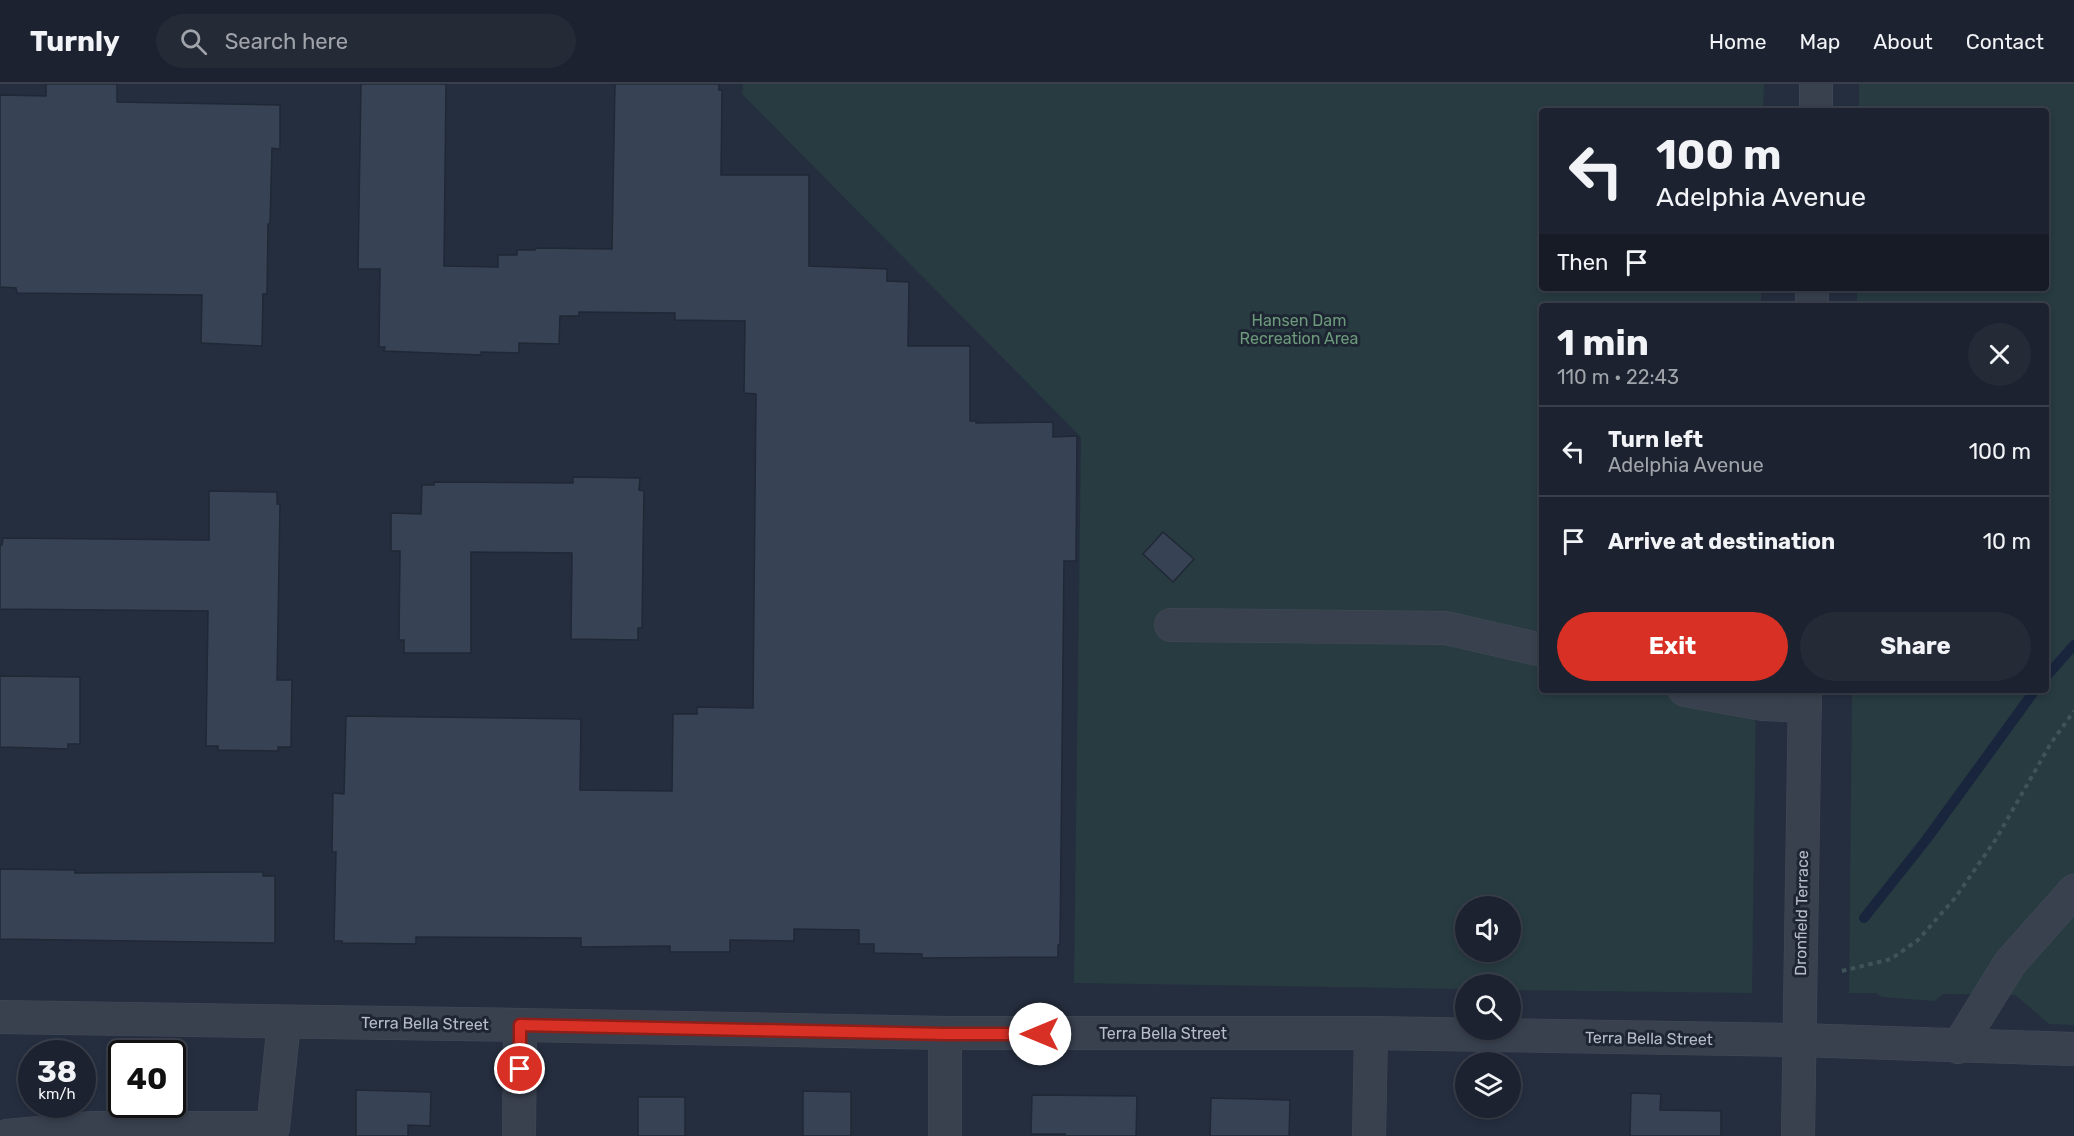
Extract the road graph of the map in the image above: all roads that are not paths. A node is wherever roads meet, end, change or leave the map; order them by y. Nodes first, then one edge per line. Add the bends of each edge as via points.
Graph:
1 (1816, 84) edge
2 (1816, 108) edge
3 (1171, 625) dead end
4 (1539, 650) edge
5 (1701, 693) edge
6 (1805, 698) edge
7 (2074, 891) edge
8 (0, 1017) edge
9 (284, 1022) junction
10 (520, 1025) junction
11 (1371, 1033) junction
12 (945, 1034) junction
13 (1799, 1040) junction
14 (1958, 1047) junction
15 (2074, 1049) edge
16 (273, 1132) edge
17 (7, 1136) edge
18 (519, 1136) edge
19 (945, 1136) edge
20 (1369, 1136) edge
21 (1798, 1136) edge

1 - 2 street
3 - 4 street via 1446,628
5 - 6 street via 1763,705
6 - 13 street, Dronfield Terrace
7 - 14 street via 2010,963
8 - 9 street, Terra Bella Street
9 - 10 street, Terra Bella Street
9 - 16 street
10 - 12 street, Terra Bella Street
10 - 18 street
11 - 12 street, Terra Bella Street
11 - 13 street, Terra Bella Street
11 - 20 street
12 - 19 street
13 - 14 street, Terra Bella Street
13 - 21 street, Dronfield Terrace
14 - 15 street, Terra Bella Street
16 - 17 street via 92,1128

